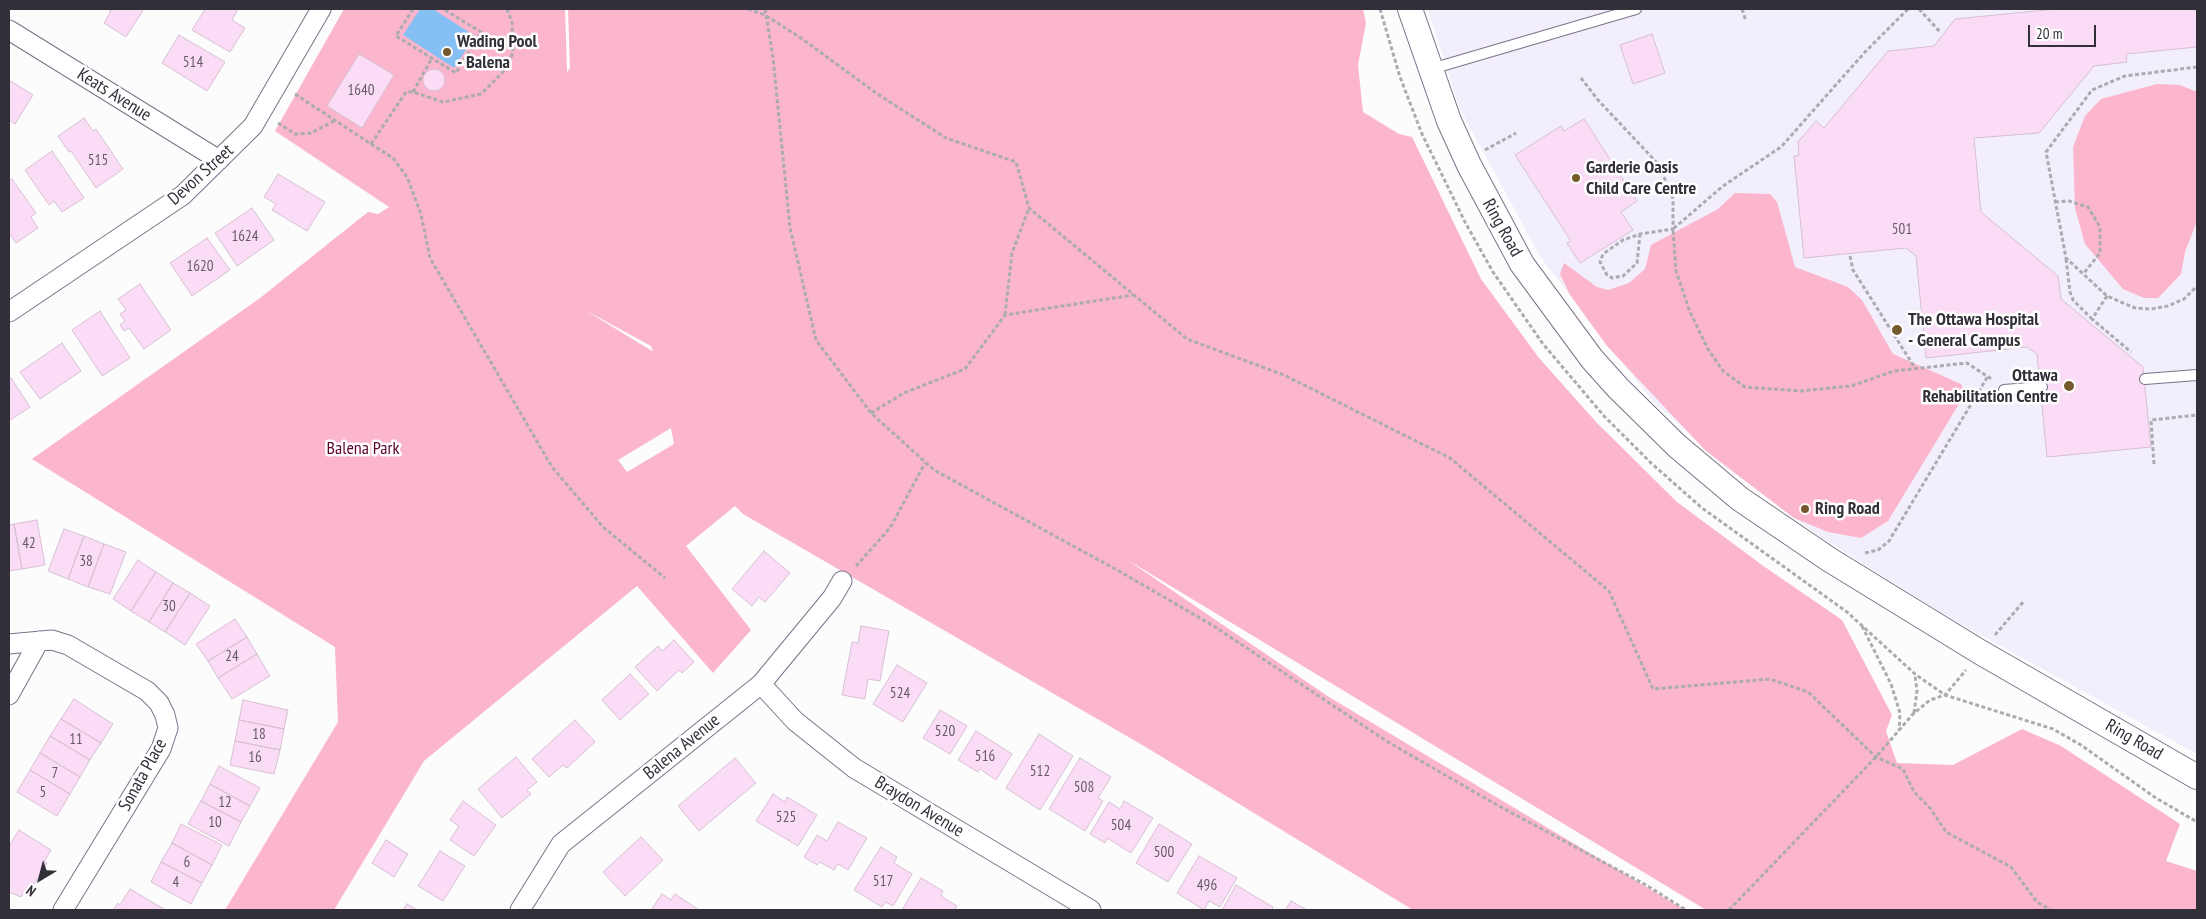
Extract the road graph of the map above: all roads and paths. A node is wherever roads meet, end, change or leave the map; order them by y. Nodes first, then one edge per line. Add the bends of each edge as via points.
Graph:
1 (321, 9) edge
2 (413, 9) edge
3 (443, 9) edge
4 (507, 9) edge
5 (748, 9) edge
6 (764, 9) edge
7 (1410, 9) edge
8 (1636, 9) edge
9 (1742, 9) edge
10 (1908, 9) edge
11 (1919, 9) edge
12 (765, 15) junction
13 (1746, 21) dead end
14 (9, 30) edge
15 (1941, 33) dead end
16 (432, 58) junction
17 (2197, 67) edge
18 (1430, 70) junction
19 (1581, 78) dead end
20 (279, 82) junction
21 (413, 92) junction
22 (261, 112) junction
23 (334, 121) junction
24 (1516, 133) dead end
25 (371, 144) junction
26 (1485, 150) dead end
27 (219, 160) junction
28 (2055, 202) junction
29 (1029, 208) junction
30 (1673, 229) junction
31 (1640, 234) junction
32 (1850, 256) dead end
33 (2066, 258) junction
34 (2084, 274) junction
35 (2197, 286) edge
36 (1133, 295) junction
37 (2108, 296) junction
38 (9, 312) edge
39 (1005, 314) junction
40 (2092, 319) junction
41 (2131, 352) dead end
42 (1916, 368) junction
43 (2197, 375) edge
44 (1988, 376) junction
45 (2145, 380) dead end
46 (2042, 387) dead end
47 (2004, 390) joint
48 (871, 413) junction
49 (2197, 415) edge
50 (925, 464) junction
51 (2154, 464) dead end
52 (1858, 553) dead end
53 (665, 578) dead end
54 (842, 581) joint
55 (2024, 602) dead end
56 (1860, 624) dead end
57 (1991, 639) dead end
58 (39, 641) junction
59 (9, 644) edge
60 (1971, 664) dead end
61 (1915, 674) dead end
62 (761, 684) junction
63 (9, 695) edge
64 (1913, 714) junction
65 (1899, 731) junction
66 (1876, 757) junction
67 (2197, 777) edge
68 (529, 907) edge
69 (63, 910) edge
70 (1091, 910) edge
71 (1686, 910) edge
72 (1729, 910) edge
73 (2051, 910) edge

1 - 20 street, Devon Street
2 - 16 path via 396,36
3 - 16 path via 481,32 456,73
4 - 21 path via 512,22 513,52 508,67 481,94 443,102
5 - 12 path
6 - 12 path
7 - 18 street, Ring Road
8 - 18 lane
9 - 13 path
10 - 30 path via 1865,52 1781,147 1723,186
11 - 15 path
12 - 29 path via 946,138 1016,162
12 - 48 path via 773,57 790,228 816,340
14 - 27 street, Keats Avenue
16 - 21 path
17 - 28 path via 2125,76 2092,90 2046,152
18 - 67 street, Ring Road via 1469,165 1522,264 1592,359 1677,446 1740,499 1830,560 1980,652
19 - 30 path via 1659,165 1673,199
20 - 22 street, Devon Street
20 - 23 path
21 - 25 path via 406,92
22 - 23 path via 295,134 311,133
22 - 27 street, Devon Street via 253,126
23 - 25 path
24 - 26 path
25 - 53 path via 393,158 407,177 421,214 430,258 552,466 603,526
27 - 38 street, Devon Street via 183,195
28 - 33 path
28 - 34 path via 2078,202 2088,207 2100,227 2100,253
29 - 36 path
29 - 39 path via 1012,252
30 - 31 path
30 - 42 path via 1676,272 1690,312 1723,371 1744,387 1801,391 1851,386 1894,371
31 - 31 path via 1637,263 1623,276 1612,278 1600,262 1601,257 1608,248
32 - 42 path via 1853,270
33 - 34 path
33 - 40 path via 2073,300
34 - 37 path
35 - 37 path via 2184,299 2151,309 2135,308
36 - 39 path
36 - 66 path via 1187,339 1284,375 1450,458 1609,591 1654,689 1770,680 1808,692
37 - 40 path
39 - 48 path via 964,368 904,393
40 - 41 path
42 - 44 path via 1967,363
43 - 45 lane
44 - 47 path
44 - 52 path via 1890,541 1870,554
46 - 47 lane
48 - 50 path
49 - 51 path via 2151,420
50 - 54 path via 890,528
50 - 71 path via 1204,620 1388,742
54 - 62 street, Balena Avenue via 832,598
55 - 57 path
56 - 65 path via 1891,684 1900,713
58 - 59 street, Sonata Place
58 - 63 street
58 - 69 street, Sonata Place via 52,640 68,645 147,691 159,703 168,728 161,749
60 - 64 path via 1946,696 1930,700
61 - 64 path
62 - 68 street, Balena Avenue via 562,844
62 - 70 street, Braydon Avenue via 795,721 854,768
64 - 65 path
65 - 66 path
66 - 72 path
66 - 73 path via 1903,769 1914,792 1946,832 2011,867 2037,902

